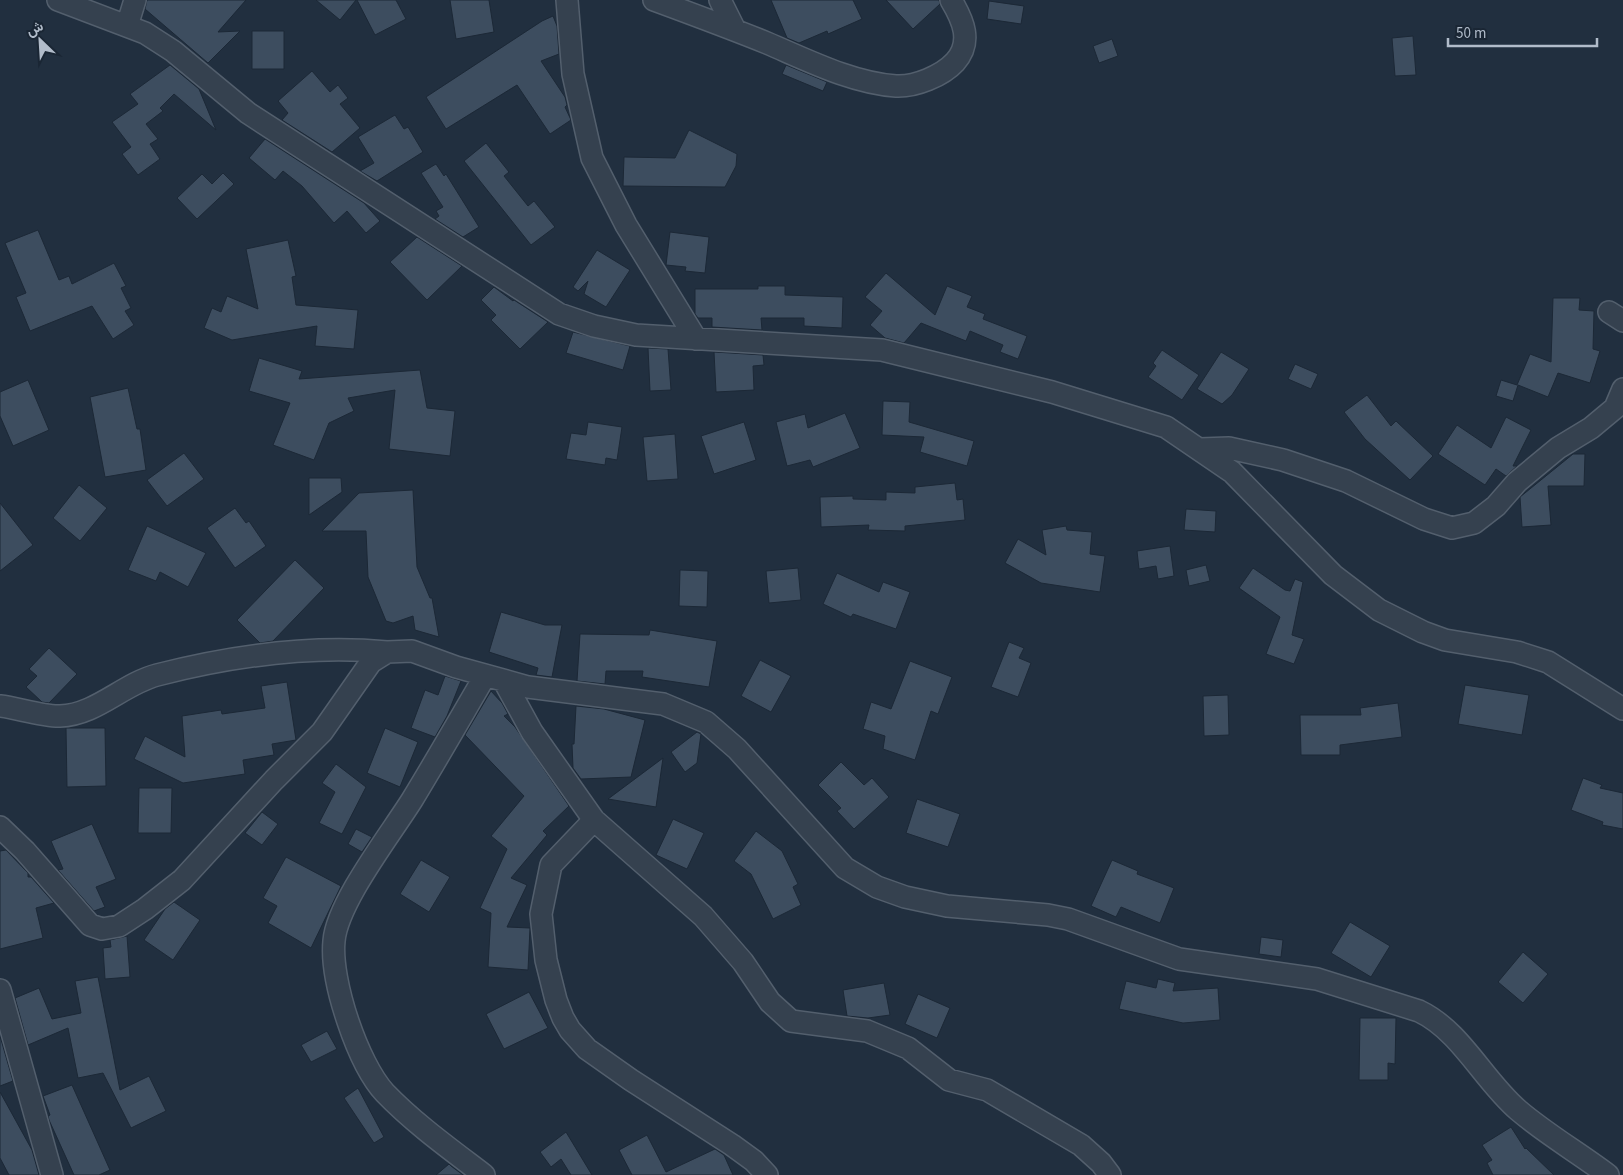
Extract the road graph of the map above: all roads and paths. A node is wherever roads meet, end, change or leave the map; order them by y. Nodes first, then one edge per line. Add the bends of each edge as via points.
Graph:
1 (58, 0) edge
2 (135, 0) edge
3 (567, 0) edge
4 (654, 0) edge
5 (720, 0) edge
6 (951, 0) edge
7 (127, 26) junction
8 (735, 30) junction
9 (696, 339) junction
10 (1623, 390) edge
11 (1200, 449) junction
12 (387, 652) junction
13 (495, 679) junction
14 (0, 706) edge
15 (1623, 708) edge
16 (594, 820) junction
17 (0, 827) edge
18 (0, 990) edge
19 (52, 1175) edge
20 (484, 1175) edge
21 (767, 1175) edge
22 (1110, 1175) edge
23 (1608, 1175) edge

1 - 7 street
2 - 7 street
3 - 9 street via 573,74 592,158 626,225
4 - 8 street
5 - 8 street
6 - 8 street via 964,29 966,42 961,55 951,66 935,75 898,86 868,81
7 - 9 street via 145,33 173,52 248,113 559,314 636,335
9 - 11 street via 882,350 1052,392 1166,427
10 - 11 street via 1615,408 1591,428 1558,448 1517,482 1496,506 1474,523 1452,528 1424,519 1346,481 1283,460 1229,448
11 - 15 street via 1232,472 1333,574 1379,610 1446,640 1517,652 1548,662
12 - 13 street via 412,651
12 - 14 street via 286,652 156,675 129,685 92,708 60,716
12 - 17 street via 371,662 322,732 182,880 119,926 102,929 90,925
13 - 16 street
13 - 20 street via 412,799 344,906 334,940 334,976 361,1054 384,1092 423,1129
13 - 23 street via 528,687 664,704 706,722 737,750 846,868 877,887 947,906 1068,919 1179,958 1317,978 1419,1011 1446,1029 1519,1111
16 - 21 street via 551,864 541,914 546,960 563,1018 587,1049 732,1145
16 - 22 street via 703,916 744,962 770,1002 791,1021 867,1031 908,1048 949,1080 987,1090 1081,1145
18 - 19 street

